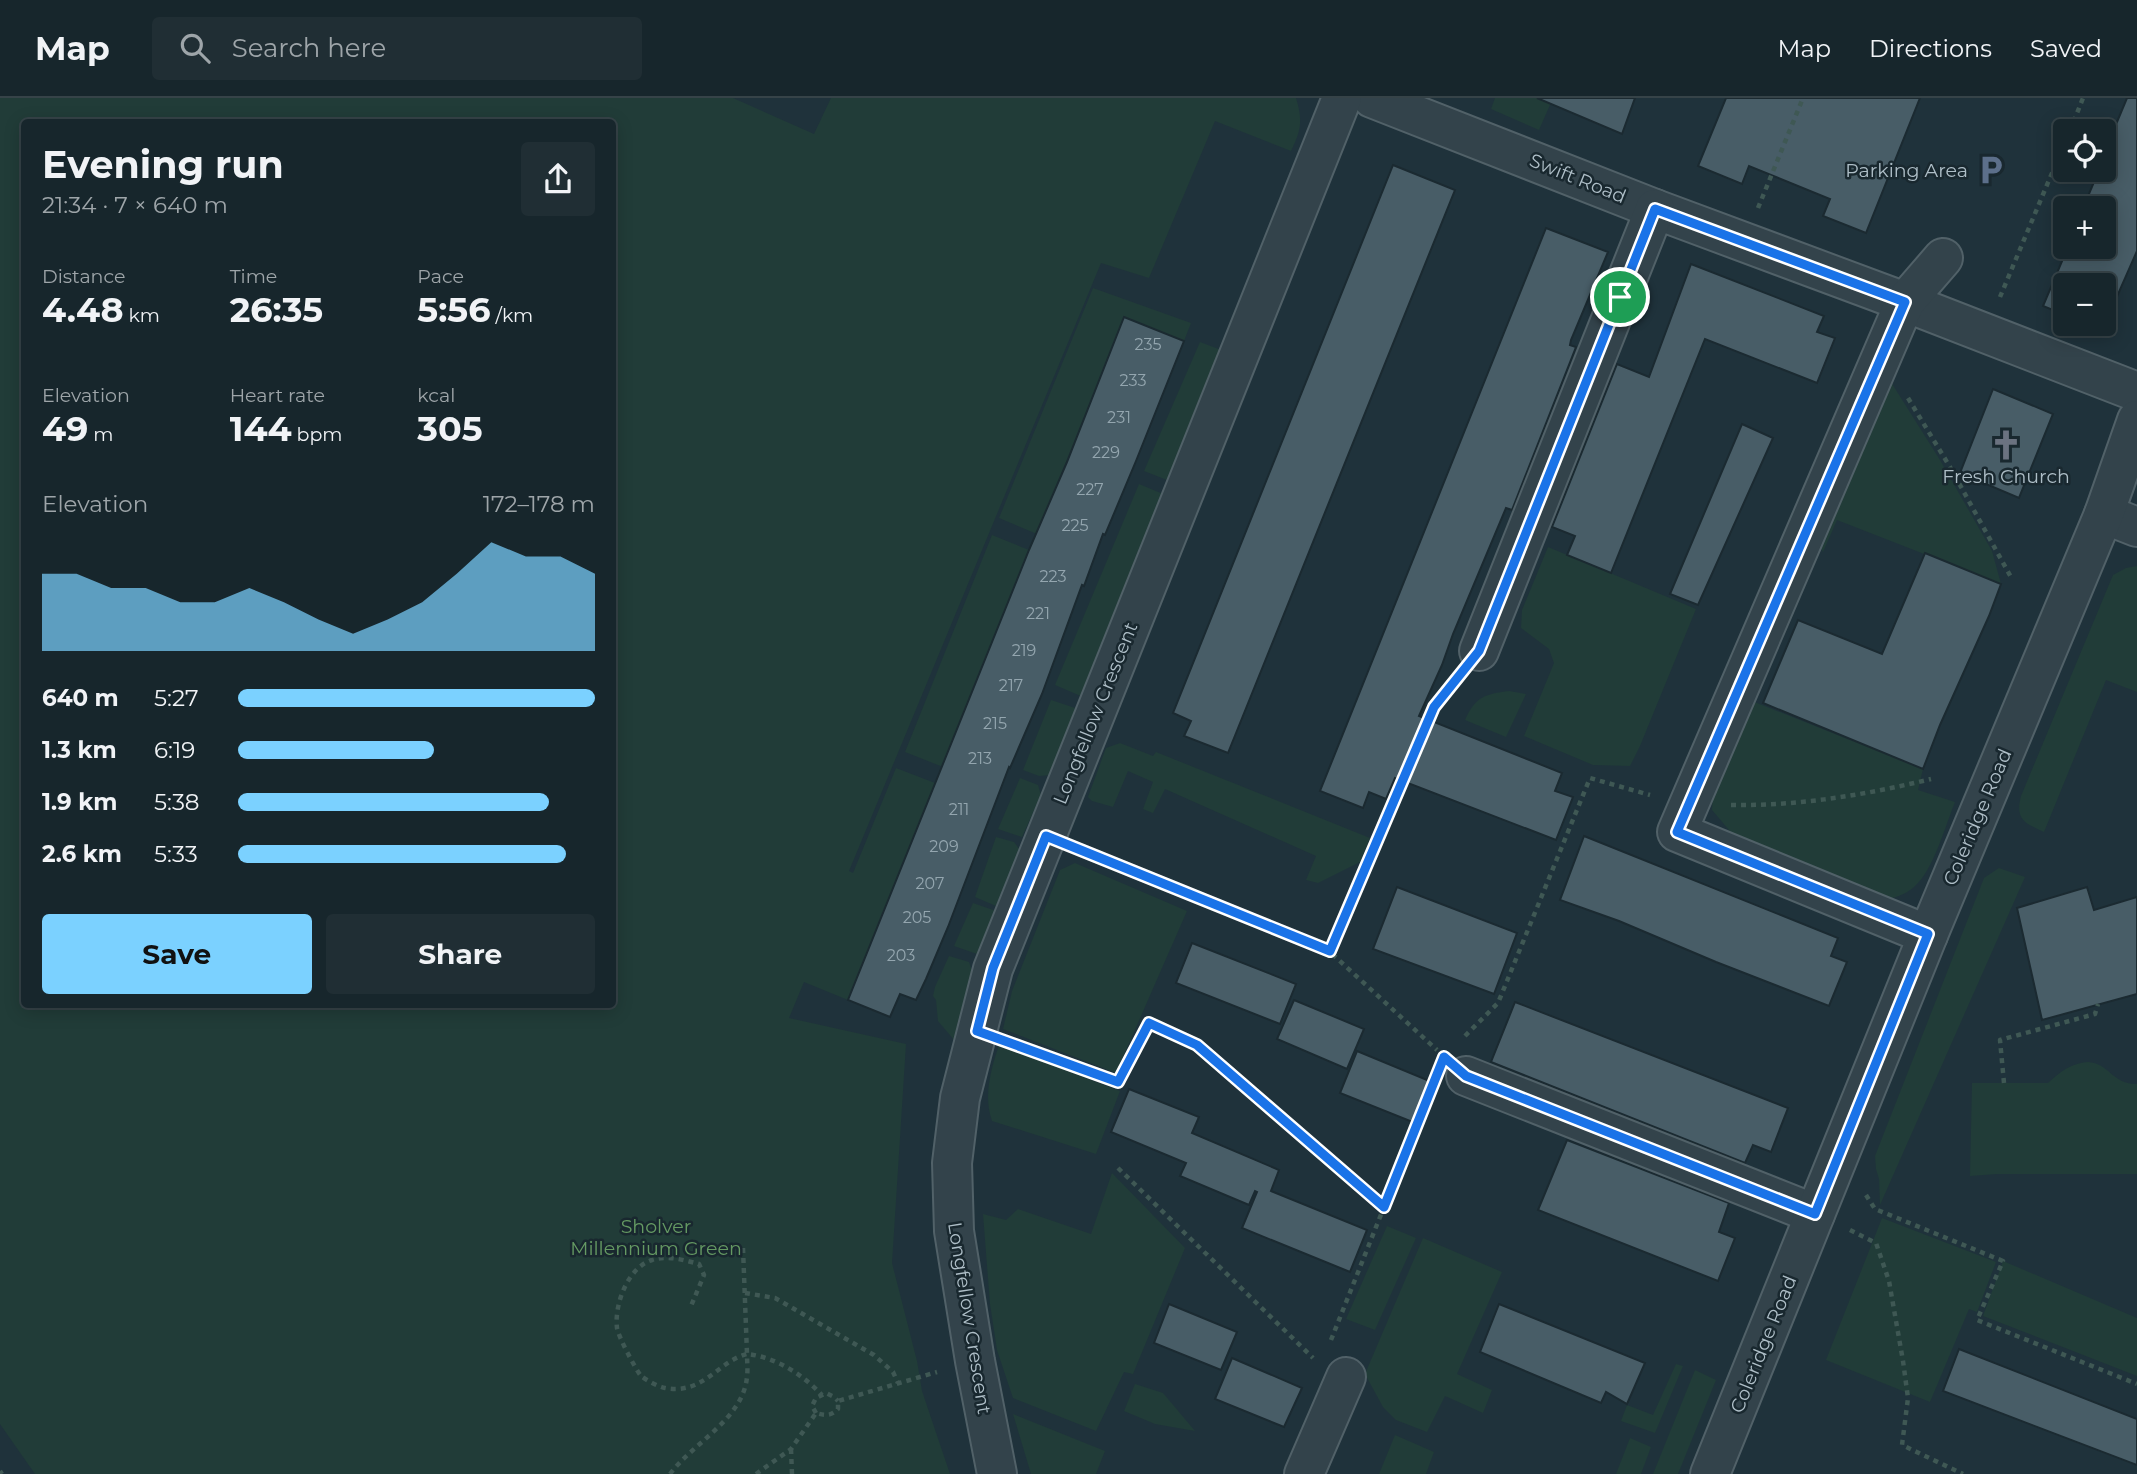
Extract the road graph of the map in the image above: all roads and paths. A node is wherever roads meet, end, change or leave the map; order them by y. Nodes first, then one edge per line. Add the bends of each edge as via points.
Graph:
1 (1342, 98) edge
2 (1372, 98) edge
3 (1803, 98) edge
4 (2083, 98) edge
5 (1459, 113) edge
6 (2075, 119) edge
7 (2053, 171) edge
8 (1655, 209) junction
9 (1745, 241) junction
10 (1943, 258) dead end
11 (1905, 302) junction
12 (1985, 334) junction
13 (1883, 356) junction
14 (2137, 392) edge
15 (2137, 420) edge
16 (2120, 521) edge
17 (2012, 579) dead end
18 (1479, 651) joint
19 (1931, 779) dead end
20 (1688, 805) junction
21 (1046, 836) junction
22 (1928, 934) junction
23 (1330, 951) junction
24 (2098, 1004) dead end
25 (977, 1031) junction
26 (1455, 1066) junction
27 (2004, 1083) dead end
28 (1839, 1155) junction
29 (1118, 1168) dead end
30 (1384, 1207) junction
31 (1815, 1214) junction
32 (743, 1248) dead end
33 (745, 1293) junction
34 (691, 1306) dead end
35 (747, 1354) junction
36 (975, 1362) junction
37 (1334, 1371) junction
38 (898, 1383) junction
39 (2137, 1384) edge
40 (822, 1395) junction
41 (838, 1401) junction
42 (817, 1413) junction
43 (791, 1449) junction
44 (670, 1474) edge
45 (756, 1474) edge
46 (792, 1474) edge
47 (997, 1474) edge
48 (1304, 1474) edge
49 (1710, 1474) edge
50 (1964, 1474) edge

1 - 21 street, Longfellow Crescent
2 - 5 street, Swift Road
3 - 9 path
4 - 6 path
5 - 8 street, Swift Road
7 - 12 path
8 - 9 street, Swift Road
8 - 18 street
9 - 11 street, Swift Road
10 - 11 street
11 - 12 street, Swift Road
11 - 13 street
12 - 14 street, Swift Road
13 - 17 path
13 - 20 street
15 - 16 street, Coleridge Road
16 - 22 street, Coleridge Road
18 - 23 path via 1434,707
19 - 20 path via 1822,800
20 - 22 street via 1677,832
20 - 26 path via 1590,778 1498,1003
21 - 23 path
21 - 25 street, Longfellow Crescent via 993,968
22 - 28 street, Coleridge Road
23 - 26 path
24 - 27 path via 2095,1014 2000,1040
25 - 30 path via 1118,1082 1149,1023 1197,1045
25 - 36 street, Longfellow Crescent via 960,1098 952,1163 954,1231
26 - 30 path
26 - 31 street
28 - 31 street, Coleridge Road
28 - 39 path via 1875,1209 2003,1261 1977,1320
29 - 37 path
30 - 37 path
31 - 49 street, Coleridge Road
31 - 50 path via 1876,1243 1889,1281 1908,1398 1902,1445
32 - 33 path
33 - 35 path
33 - 38 path via 775,1298 874,1355
34 - 35 path via 704,1275 699,1264 676,1258 650,1260 629,1277 617,1328 640,1375 664,1389 693,1387
35 - 40 path via 776,1361
35 - 44 path via 747,1379 738,1403
36 - 38 path
36 - 47 street, Longfellow Crescent
37 - 48 street
38 - 41 path
40 - 41 path
40 - 42 path via 812,1406
41 - 42 path via 832,1414
42 - 43 path
43 - 45 path
43 - 46 path

